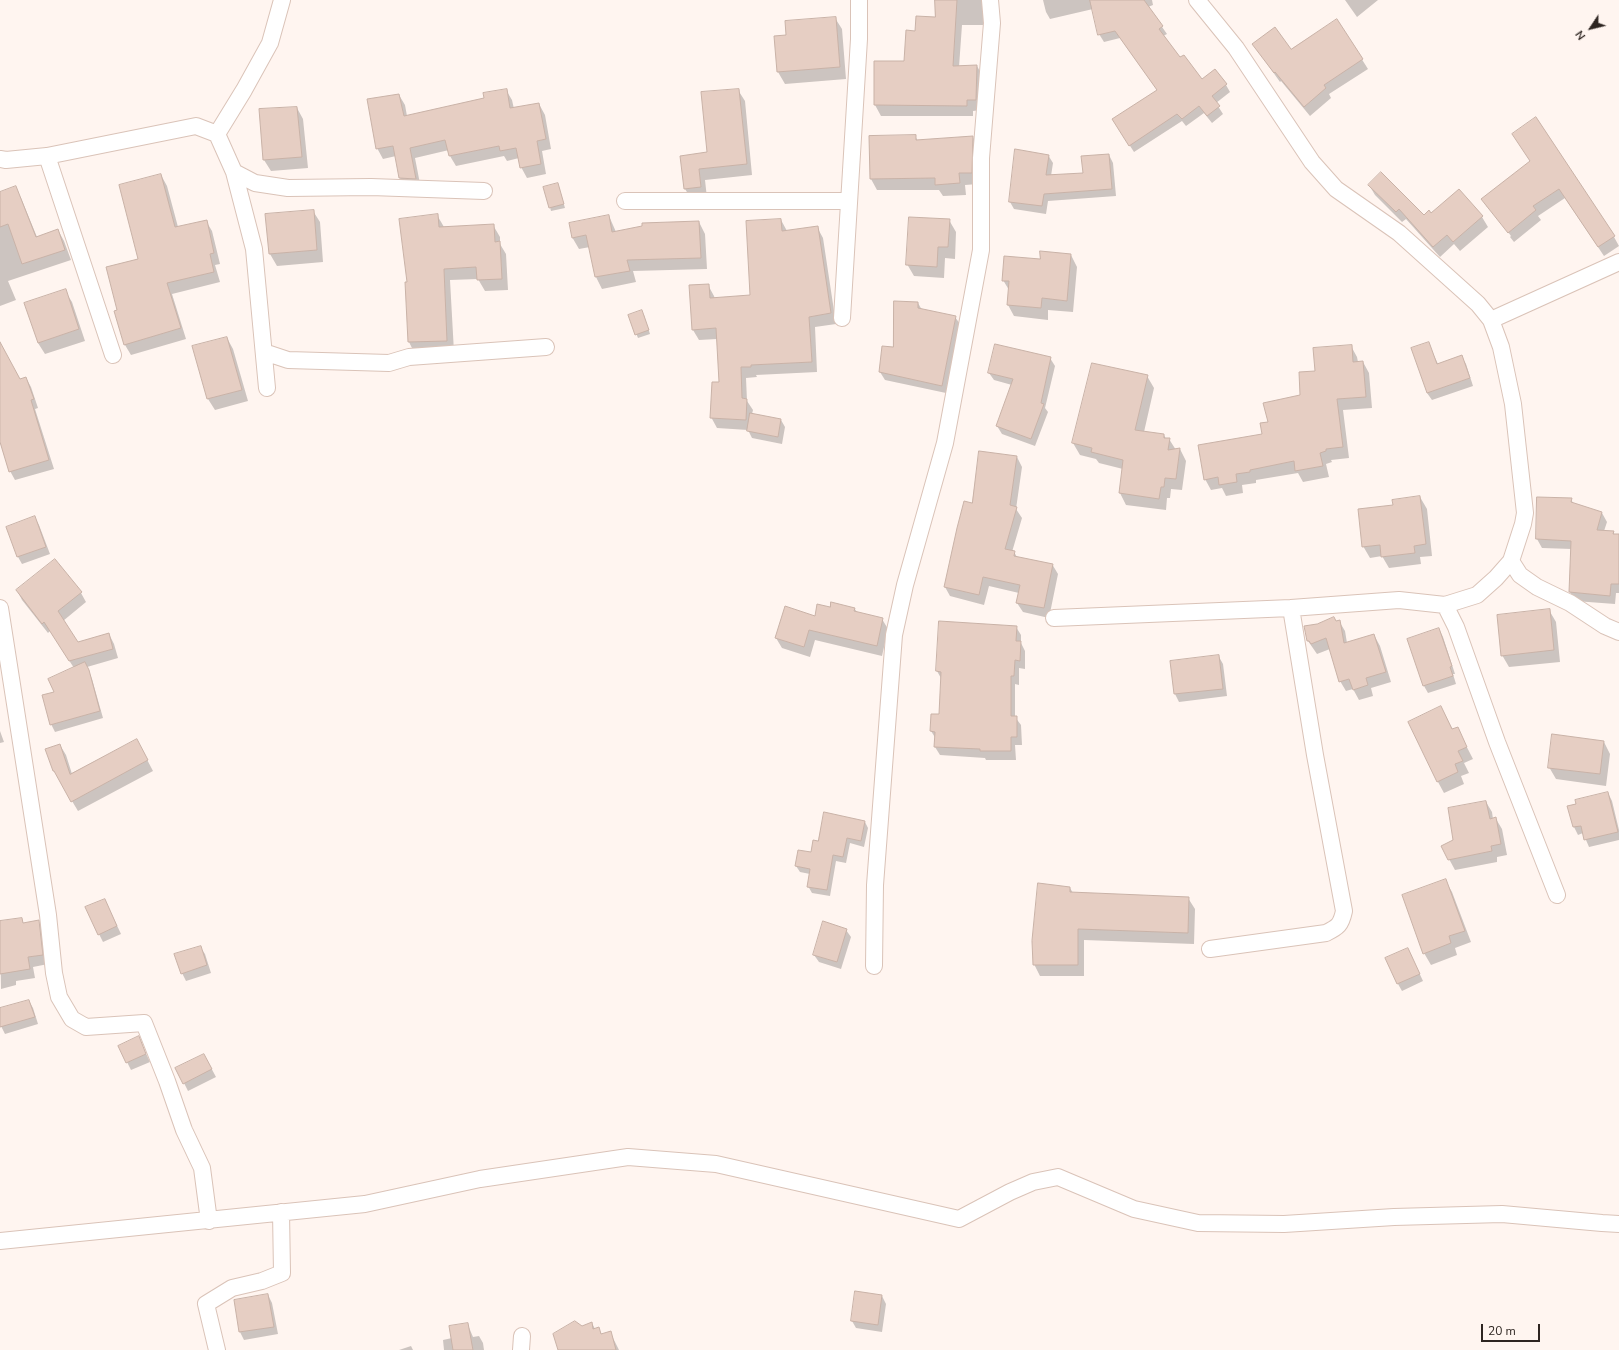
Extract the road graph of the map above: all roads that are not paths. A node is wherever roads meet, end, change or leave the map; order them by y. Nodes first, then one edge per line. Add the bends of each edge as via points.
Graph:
1 (282, 0) edge
2 (859, 0) edge
3 (990, 0) edge
4 (1197, 0) edge
5 (217, 134) junction
6 (47, 156) junction
7 (0, 159) edge
8 (234, 172) junction
9 (484, 191) dead end
10 (625, 201) dead end
11 (848, 201) junction
12 (1619, 262) edge
13 (842, 318) dead end
14 (1491, 320) junction
15 (546, 347) dead end
16 (264, 352) junction
17 (113, 355) dead end
18 (267, 388) dead end
19 (1511, 561) junction
20 (1445, 605) junction
21 (0, 608) edge
22 (1291, 608) junction
23 (1054, 618) dead end
24 (1619, 632) edge
25 (1557, 896) dead end
26 (1210, 950) dead end
27 (874, 966) dead end
28 (280, 1212) junction
29 (209, 1221) junction
30 (1619, 1224) edge
31 (0, 1241) edge
32 (217, 1350) edge

1 - 5 street via 270,43
2 - 11 street via 859,39
3 - 27 street via 992,23 981,158 981,250 945,443 906,578 894,635 875,885
4 - 14 street via 1236,48 1312,162 1336,189 1399,233 1478,304
5 - 6 street via 196,126
5 - 8 street
6 - 7 street
6 - 17 street
8 - 9 street via 255,183 288,188 371,187
8 - 16 street via 254,249
10 - 11 street
11 - 13 street
12 - 14 street
14 - 19 street via 1501,347 1513,404 1525,513
15 - 16 street via 409,357 389,363 288,360
16 - 18 street
19 - 20 street via 1477,595
19 - 24 street via 1520,575 1537,587
20 - 22 street via 1400,600
20 - 25 street via 1456,627 1497,742
21 - 29 street via 59,997 72,1019 86,1026 144,1023 184,1130 202,1168
22 - 23 street
22 - 26 street via 1344,911 1342,921 1326,933
28 - 29 street
28 - 30 street via 365,1204 480,1179 628,1157 716,1164 959,1219 1010,1192 1058,1177 1134,1209 1198,1222 1284,1224 1502,1214
28 - 32 street via 282,1273 232,1288 206,1304
29 - 31 street

